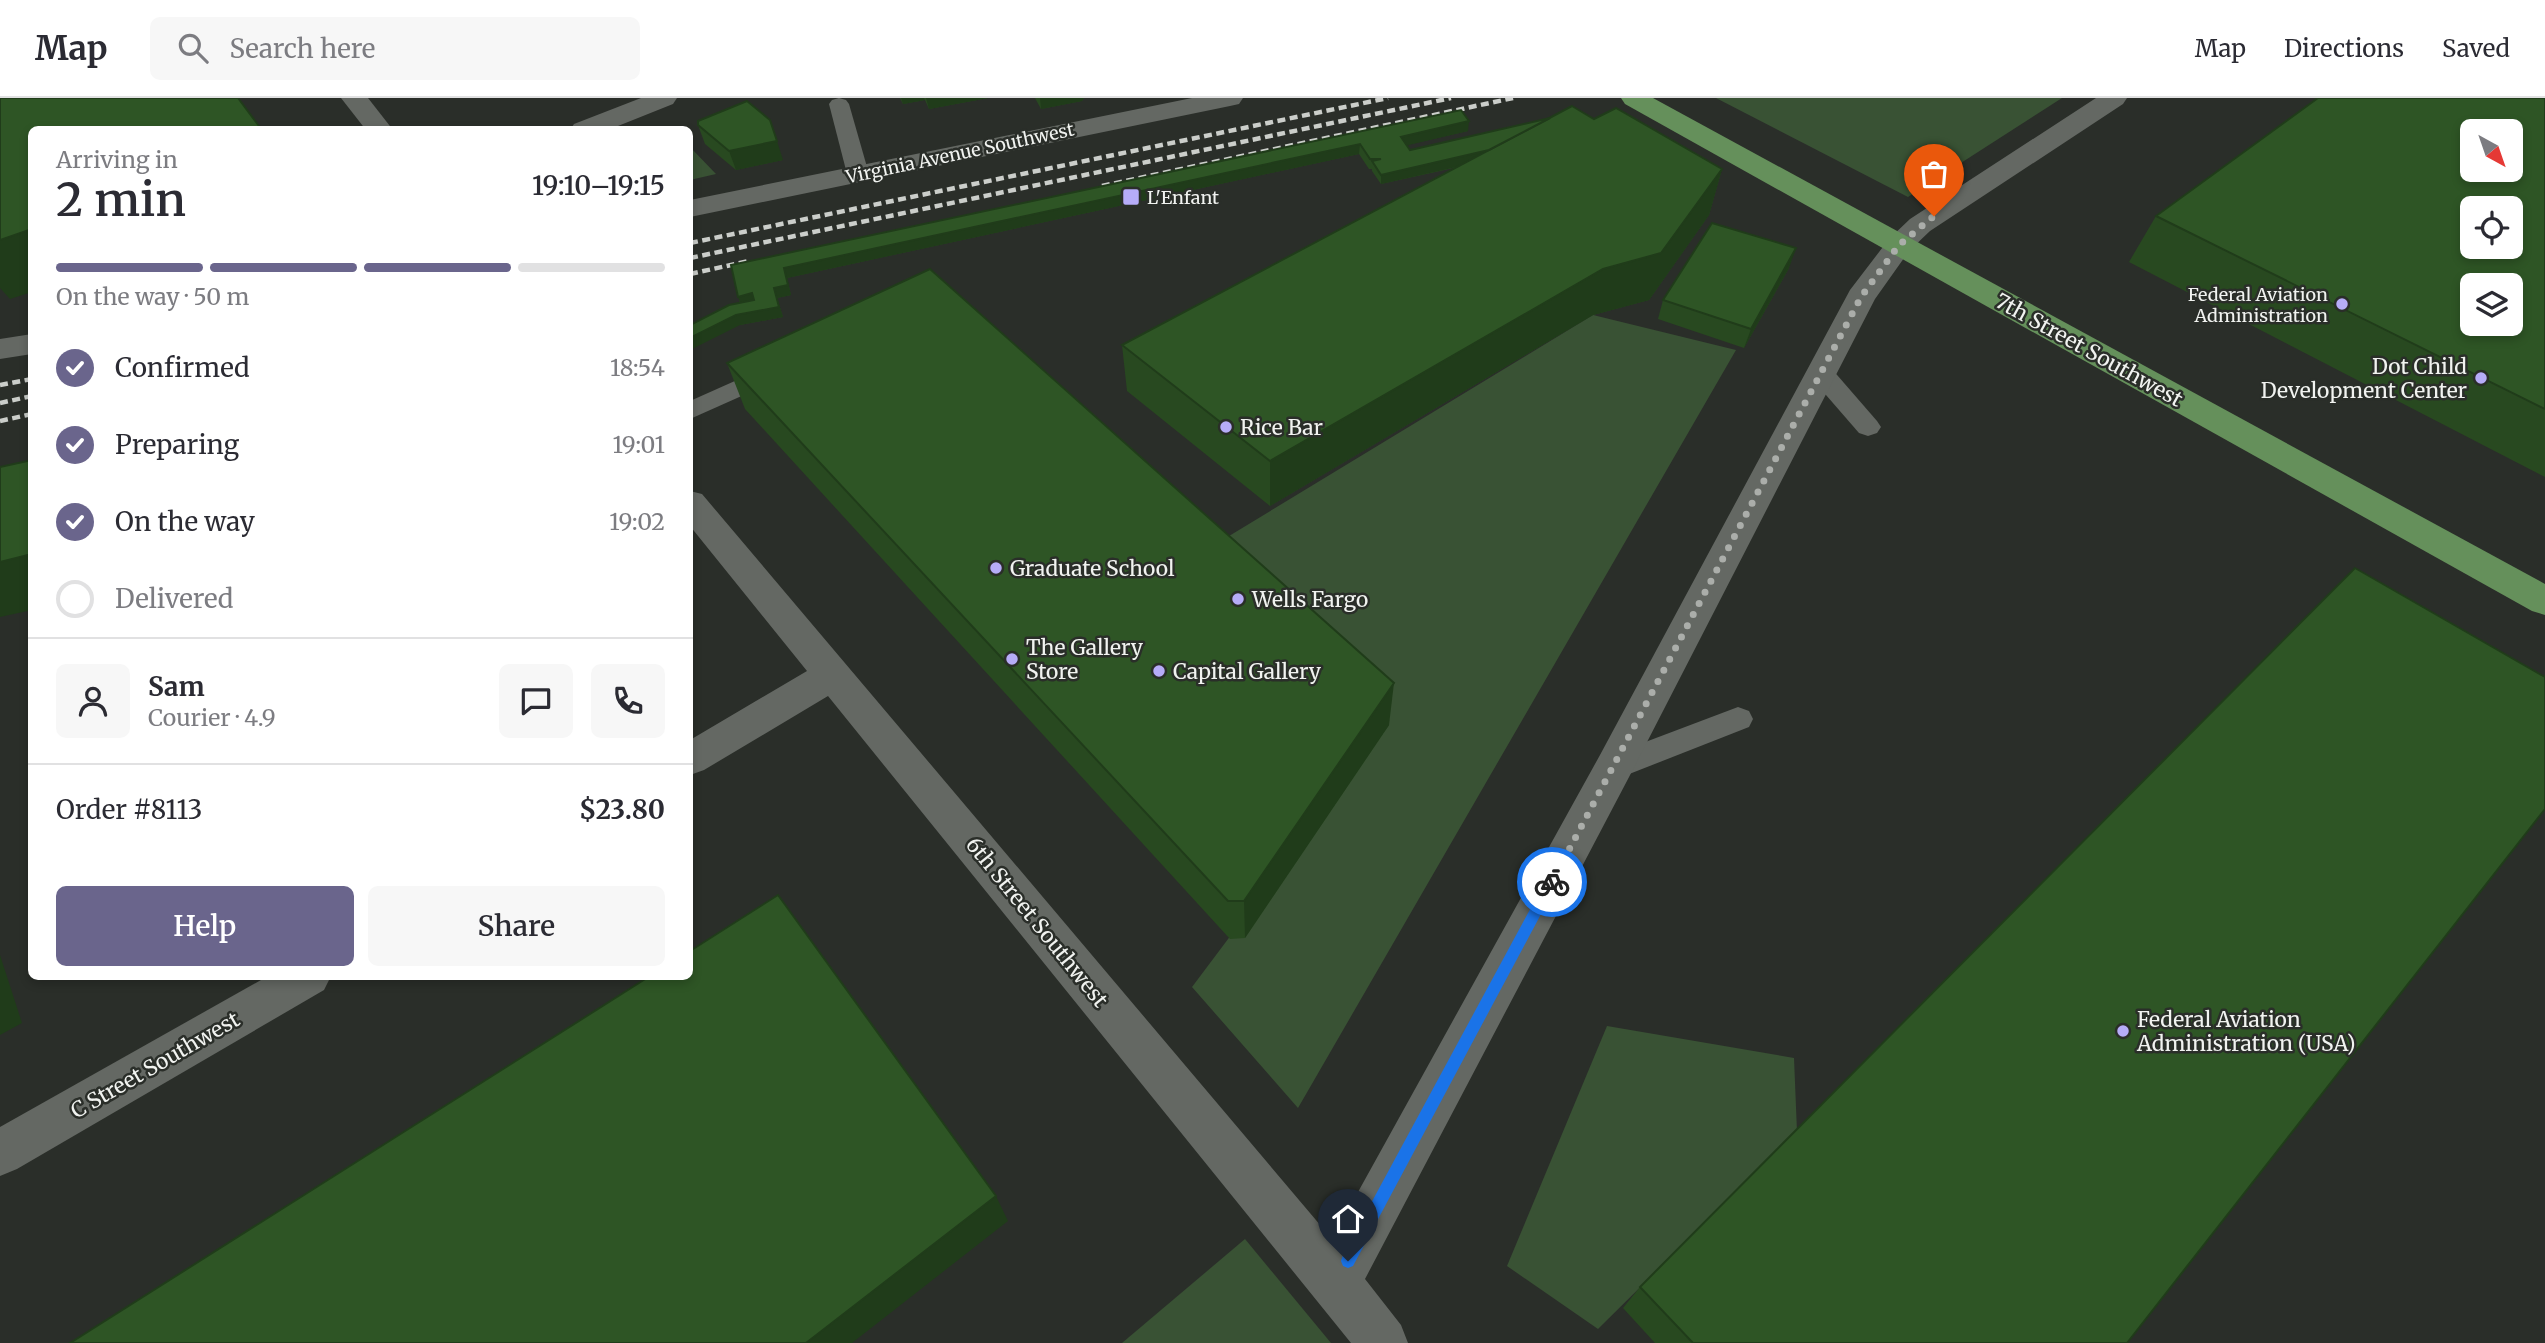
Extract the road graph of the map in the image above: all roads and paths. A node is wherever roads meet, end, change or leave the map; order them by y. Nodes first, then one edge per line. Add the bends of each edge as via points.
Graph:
1 (354, 98) edge
2 (664, 98) edge
3 (1230, 98) edge
4 (1634, 98) edge
5 (2114, 98) edge
6 (839, 104) dead end
7 (377, 126) edge
8 (593, 126) edge
9 (858, 174) junction
10 (693, 208) edge
11 (1899, 245) junction
12 (804, 358) edge
13 (1822, 374) junction
14 (693, 410) edge
15 (1868, 428) dead end
16 (693, 507) edge
17 (2545, 601) edge
18 (832, 675) junction
19 (1738, 719) dead end
20 (693, 758) edge
21 (1614, 767) junction
22 (302, 980) edge
23 (0, 1153) edge
24 (1336, 1282) junction
25 (1383, 1343) edge

1 - 7 street
2 - 8 street
3 - 9 street, Virginia Avenue Southwest
4 - 11 main road, 7th Street Southwest
5 - 11 street via 1920,225
6 - 9 lane
9 - 10 street, Virginia Avenue Southwest
11 - 13 street via 1861,297
11 - 17 main road, 7th Street Southwest
12 - 14 lane
13 - 15 lane
13 - 21 street
16 - 18 street, 6th Street Southwest
18 - 20 street
18 - 24 street, 6th Street Southwest
19 - 21 lane
21 - 24 street
22 - 23 street, C Street Southwest
24 - 25 street, 6th Street Southwest

